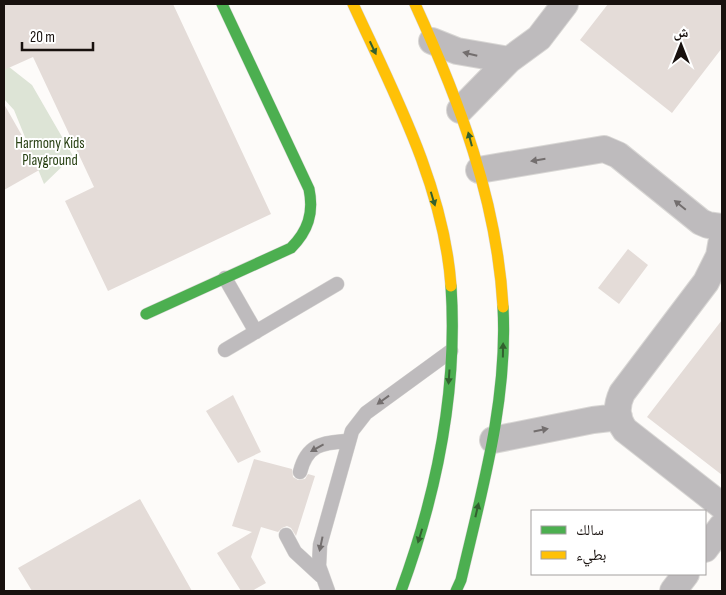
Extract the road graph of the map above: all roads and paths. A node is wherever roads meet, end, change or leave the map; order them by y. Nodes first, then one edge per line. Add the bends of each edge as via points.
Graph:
1 (222, 4) edge
2 (353, 4) edge
3 (415, 4) edge
4 (565, 4) edge
5 (432, 41) junction
6 (509, 60) junction
7 (460, 110) junction
8 (479, 170) junction
9 (722, 226) edge
10 (722, 239) edge
11 (225, 278) junction
12 (337, 284) dead end
13 (146, 314) dead end
14 (256, 332) junction
15 (225, 350) dead end
16 (451, 351) junction
17 (619, 417) junction
18 (493, 440) junction
19 (347, 441) junction
20 (300, 472) dead end
21 (722, 506) edge
22 (722, 526) edge
23 (286, 535) dead end
24 (706, 548) edge
25 (685, 575) edge
26 (321, 576) junction
27 (328, 591) edge
28 (401, 591) edge
29 (456, 591) edge
30 (673, 591) edge

1 - 11 street via 309,189 312,211 306,232 291,248
2 -> 16 street via 417,152 442,229 450,273
3 - 5 street
4 - 6 street via 539,38
6 -> 5 street via 457,51
5 - 7 street
6 - 7 street
8 -> 7 street
9 -> 8 street via 701,222 618,155 604,149
18 -> 8 street via 502,379 503,315 498,258
10 - 17 street via 719,256 706,282 622,393
11 - 13 street
11 - 14 lane
12 - 14 lane
14 - 15 lane
16 -> 19 lane via 366,413
16 -> 28 street via 449,388 432,495
18 -> 17 street
17 - 21 street via 625,430
29 -> 18 street
19 -> 20 lane via 319,445 305,458
19 -> 26 lane via 320,544
22 - 24 street
23 - 26 lane via 295,552
25 - 30 street
26 - 27 lane

